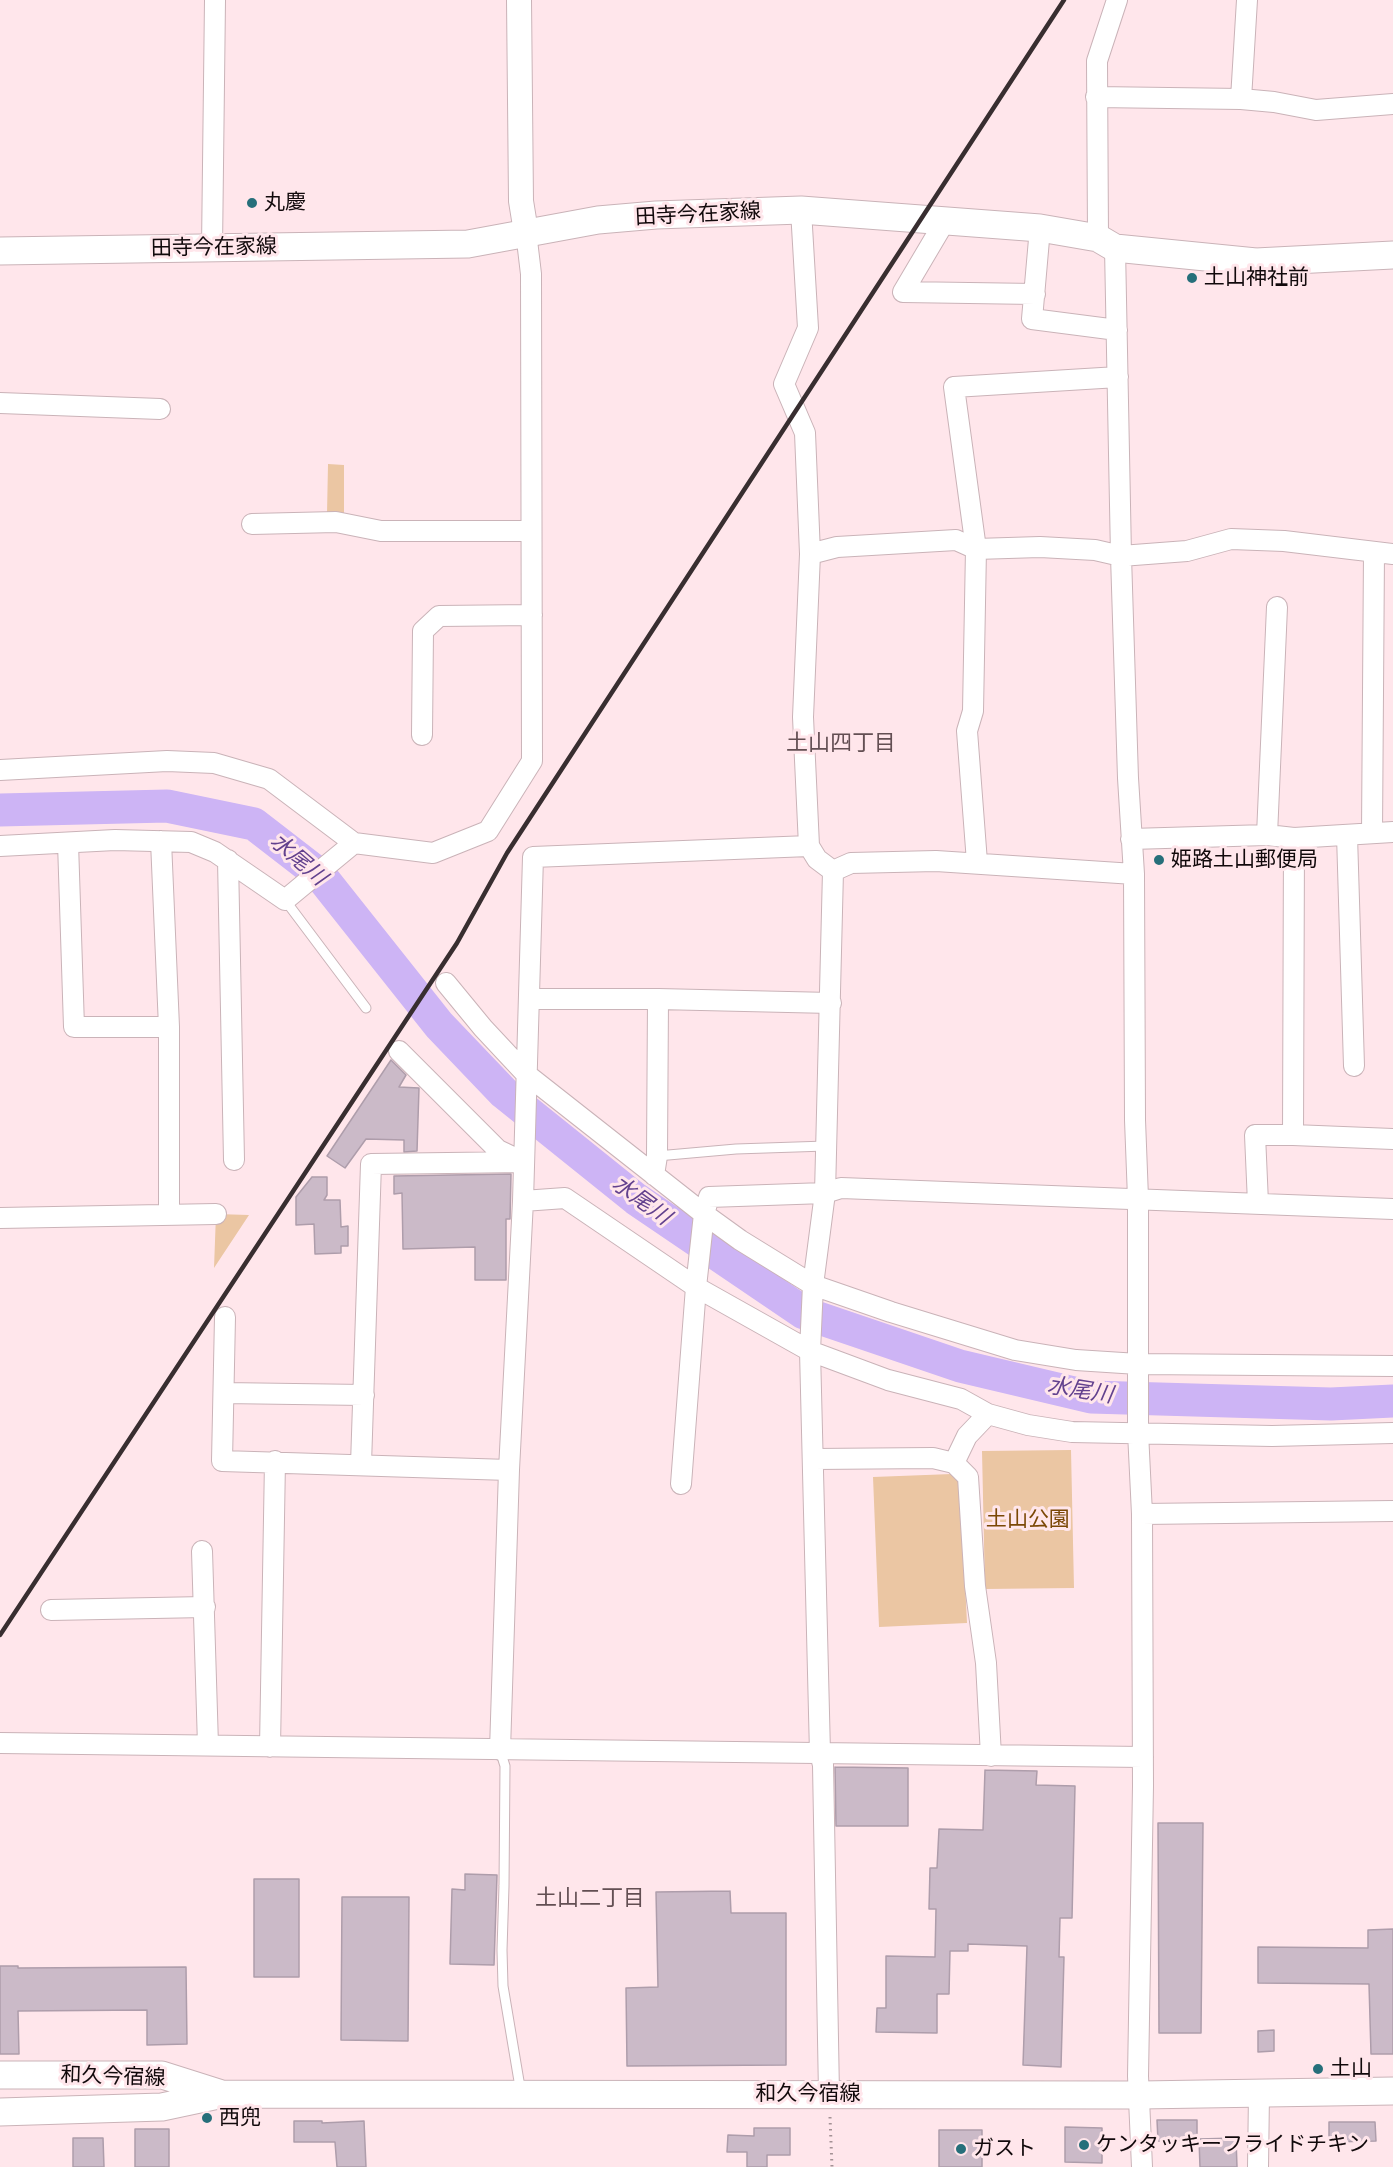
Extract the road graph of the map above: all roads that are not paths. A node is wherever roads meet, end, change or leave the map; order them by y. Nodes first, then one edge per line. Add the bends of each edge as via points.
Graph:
1 (215, 0) edge
2 (519, 0) edge
3 (1117, 0) edge
4 (1247, 0) edge
5 (1096, 97) junction
6 (1241, 99) junction
7 (1393, 104) edge
8 (801, 210) junction
9 (945, 221) junction
10 (1040, 228) junction
11 (526, 232) junction
12 (1107, 243) junction
13 (212, 248) junction
14 (0, 251) edge
15 (1393, 255) edge
16 (1035, 294) junction
17 (1117, 330) junction
18 (1118, 377) junction
19 (0, 404) edge
20 (160, 410) dead end
21 (252, 524) dead end
22 (531, 531) junction
23 (976, 549) junction
24 (1383, 553) edge
25 (810, 554) junction
26 (1121, 556) junction
27 (1277, 607) dead end
28 (532, 615) junction
29 (422, 735) dead end
30 (0, 770) edge
31 (1393, 832) edge
32 (1372, 833) junction
33 (1267, 835) junction
34 (1347, 835) junction
35 (1294, 838) junction
36 (1131, 839) junction
37 (161, 841) junction
38 (68, 843) junction
39 (354, 843) junction
40 (0, 846) edge
41 (809, 846) junction
42 (228, 860) junction
43 (977, 862) junction
44 (833, 871) junction
45 (1134, 874) junction
46 (285, 900) junction
47 (446, 983) dead end
48 (529, 999) junction
49 (658, 999) junction
50 (831, 1003) junction
51 (366, 1008) dead end
52 (169, 1027) junction
53 (399, 1051) dead end
54 (1354, 1066) dead end
55 (526, 1074) junction
56 (1293, 1135) junction
57 (1393, 1139) edge
58 (826, 1146) junction
59 (234, 1160) dead end
60 (524, 1162) junction
61 (656, 1166) junction
62 (825, 1193) junction
63 (1138, 1198) junction
64 (523, 1201) junction
65 (1258, 1203) junction
66 (1393, 1209) edge
67 (169, 1214) junction
68 (216, 1214) dead end
69 (704, 1214) junction
70 (0, 1218) edge
71 (813, 1285) junction
72 (696, 1287) junction
73 (225, 1317) dead end
74 (810, 1350) junction
75 (1138, 1364) junction
76 (1393, 1366) edge
77 (224, 1393) junction
78 (364, 1395) junction
79 (988, 1414) junction
80 (1138, 1432) junction
81 (1393, 1433) edge
82 (814, 1459) junction
83 (275, 1461) junction
84 (954, 1463) junction
85 (361, 1464) junction
86 (509, 1470) junction
87 (681, 1484) dead end
88 (1393, 1511) edge
89 (1142, 1514) junction
90 (202, 1551) dead end
91 (205, 1607) junction
92 (51, 1610) dead end
93 (0, 1743) edge
94 (207, 1745) junction
95 (270, 1747) junction
96 (500, 1750) junction
97 (820, 1753) junction
98 (991, 1756) junction
99 (1143, 1757) junction
100 (0, 2075) edge
101 (1393, 2091) edge
102 (1259, 2093) junction
103 (223, 2094) junction
104 (522, 2094) junction
105 (829, 2094) junction
106 (1140, 2095) junction
107 (0, 2112) edge
108 (1142, 2167) edge
109 (1258, 2167) edge

1 - 13 street
2 - 11 street via 521,201
3 - 5 street via 1096,61
4 - 6 street
5 - 6 street
5 - 12 street
6 - 7 street via 1316,110
8 - 9 main road, 田寺今在家線
8 - 11 main road, 田寺今在家線 via 656,215
8 - 25 street via 808,328 784,384 805,433
9 - 10 main road, 田寺今在家線
9 - 16 street via 903,292
10 - 12 main road, 田寺今在家線
10 - 16 street
11 - 13 main road, 田寺今在家線 via 468,244
11 - 22 street via 531,274
12 - 15 main road, 田寺今在家線 via 1256,262
12 - 17 street
13 - 14 main road, 田寺今在家線
16 - 17 street via 1032,319
17 - 18 street
18 - 23 street via 954,387
18 - 26 street
19 - 20 street
21 - 22 street via 336,522 381,531
22 - 28 street
23 - 25 street via 956,540 837,547
23 - 26 street via 1040,547 1095,550
23 - 43 street via 974,711 967,730
24 - 26 street via 1231,539 1187,550
24 - 32 street
25 - 41 street via 803,717
26 - 36 street
27 - 33 street
28 - 29 street via 439,616 423,631
28 - 39 street via 532,761 488,831 433,853
30 - 39 street via 167,761 214,763 269,780
31 - 32 street
32 - 34 street
33 - 35 street
33 - 36 street
34 - 35 street
34 - 54 street
35 - 56 street
36 - 45 street
37 - 38 street
37 - 42 street via 191,842
37 - 52 street
38 - 40 street
38 - 52 street via 74,1027
39 - 46 street
41 - 44 street via 817,859
41 - 48 street via 533,857
42 - 46 street
42 - 59 street
43 - 44 street via 851,864
43 - 45 street
44 - 50 street
45 - 63 street
46 - 51 lane
47 - 55 street
48 - 49 street
48 - 55 street
49 - 50 street
49 - 61 street
50 - 58 street
52 - 67 street
53 - 60 street via 498,1150
55 - 60 street
55 - 61 street
56 - 57 street
56 - 65 street via 1256,1135
58 - 61 lane via 736,1149
58 - 62 street
60 - 64 street
60 - 78 street via 371,1164
61 - 69 street
62 - 63 street via 841,1188
62 - 69 street via 709,1197
62 - 71 street
63 - 65 street
63 - 75 street
64 - 72 street via 565,1198
64 - 86 street
65 - 66 street
67 - 68 street
67 - 70 street
69 - 71 street
69 - 72 street
71 - 74 street
71 - 75 street via 1015,1350 1076,1360
72 - 74 street
72 - 87 street
73 - 77 street
74 - 79 street via 888,1380 961,1399
74 - 82 street
75 - 76 street
75 - 80 street
77 - 78 street
77 - 83 street via 222,1461
78 - 85 street
79 - 80 street via 1072,1432
79 - 84 street via 967,1436
80 - 81 street via 1272,1436
80 - 89 street
82 - 84 street via 933,1458
82 - 97 street
83 - 85 street
83 - 95 street
84 - 98 street via 968,1477
85 - 86 street
86 - 96 street
88 - 89 street
89 - 99 street
90 - 91 street
91 - 92 street
91 - 94 street
93 - 94 street
94 - 95 street
95 - 96 street
96 - 97 street
96 - 104 lane via 505,1766 503,1986
97 - 98 street
97 - 105 street
98 - 99 street
99 - 106 street
100 - 103 main road, 和久今宿線 via 162,2075
101 - 102 main road, 和久今宿線
102 - 106 main road, 和久今宿線
102 - 109 street
103 - 104 main road, 和久今宿線
103 - 107 main road, 和久今宿線 via 162,2107
104 - 105 main road, 和久今宿線
105 - 106 main road, 和久今宿線
106 - 108 street

